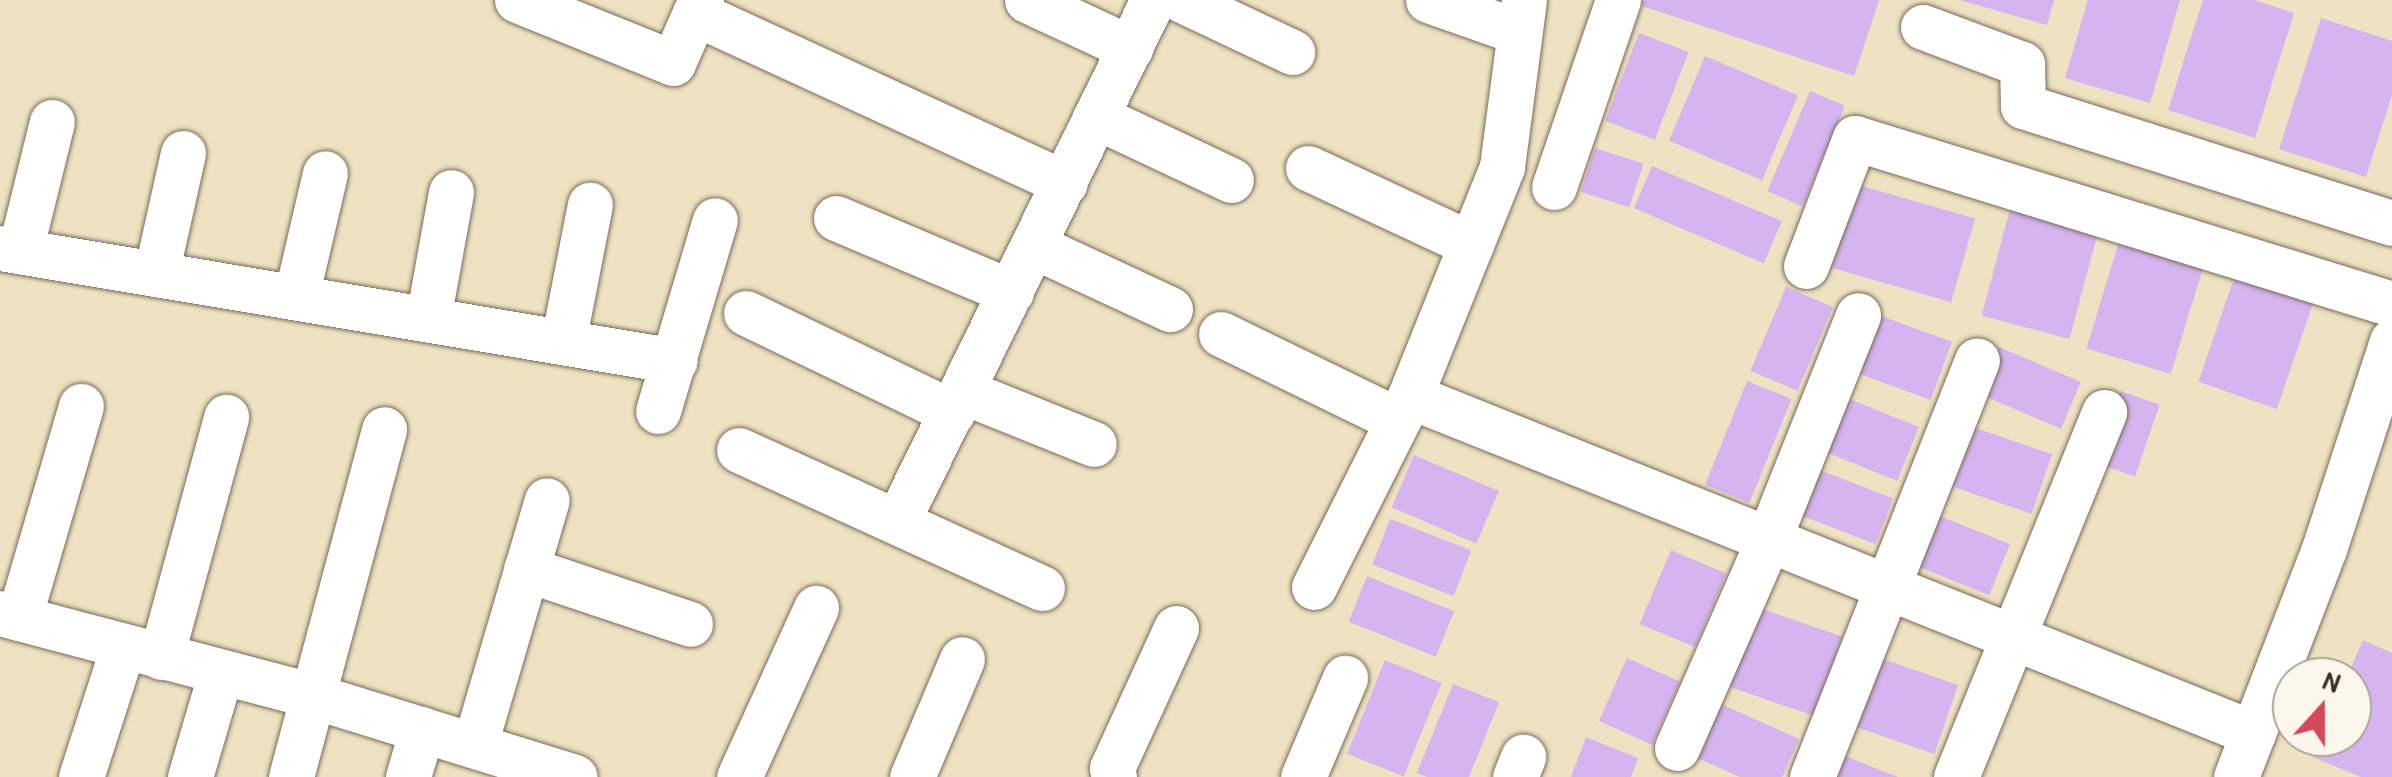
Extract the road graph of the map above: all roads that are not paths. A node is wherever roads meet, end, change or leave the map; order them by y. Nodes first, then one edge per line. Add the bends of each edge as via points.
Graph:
1 (517, 0) edge
2 (1027, 0) edge
3 (1152, 0) edge
4 (1182, 0) edge
5 (1428, 0) edge
6 (1618, 0) edge
7 (698, 6) edge
8 (1521, 16) edge
9 (1923, 27) dead end
10 (1130, 48) junction
11 (1292, 52) dead end
12 (1097, 117) junction
13 (52, 122) dead end
14 (183, 153) dead end
15 (1308, 168) dead end
16 (325, 174) dead end
17 (1231, 180) dead end
18 (1065, 183) junction
19 (1554, 187) dead end
20 (451, 192) dead end
21 (590, 206) dead end
22 (836, 218) dead end
23 (715, 220) dead end
24 (2392, 223) edge
25 (1471, 244) junction
26 (1034, 246) junction
27 (10, 249) edge
28 (1806, 266) dead end
29 (156, 274) junction
30 (1012, 292) junction
31 (296, 297) junction
32 (2392, 304) edge
33 (1170, 309) dead end
34 (746, 313) dead end
35 (1858, 315) dead end
36 (428, 320) junction
37 (1221, 334) dead end
38 (2392, 341) edge
39 (563, 342) junction
40 (1977, 360) dead end
41 (675, 361) junction
42 (957, 402) junction
43 (82, 406) dead end
44 (1404, 408) junction
45 (658, 410) dead end
46 (2104, 412) dead end
47 (226, 418) dead end
48 (384, 428) dead end
49 (1094, 444) dead end
50 (739, 450) dead end
51 (547, 500) dead end
52 (898, 520) junction
53 (1769, 538) junction
54 (526, 569) junction
55 (1889, 586) junction
56 (1314, 587) dead end
57 (1042, 588) dead end
58 (816, 608) dead end
59 (10, 615) edge
60 (690, 624) dead end
61 (1176, 628) dead end
62 (2012, 636) junction
63 (142, 652) junction
64 (962, 658) dead end
65 (221, 672) junction
66 (1346, 678) dead end
67 (310, 695) junction
68 (422, 729) junction
69 (2253, 733) junction
70 (475, 744) junction
71 (1677, 748) dead end
72 (527, 769) edge
73 (81, 777) edge
74 (190, 777) edge
75 (291, 777) edge
76 (408, 777) edge
77 (576, 777) edge
78 (739, 777) edge
79 (912, 777) edge
80 (1114, 777) edge
81 (1303, 777) edge
82 (1812, 777) edge
83 (1956, 777) edge
84 (2236, 777) edge

1 - 7 street via 673,62
2 - 10 street
3 - 10 street
4 - 11 street
5 - 8 street
6 - 19 street
7 - 18 street
8 - 25 street via 1502,167
9 - 24 street via 2022,64 2023,106
10 - 12 street
12 - 17 street
12 - 18 street
13 - 27 street
14 - 29 street
15 - 25 street
16 - 31 street
18 - 26 street
20 - 36 street
21 - 39 street
22 - 30 street
23 - 41 street
25 - 44 street
26 - 30 street
26 - 33 street
27 - 29 street
28 - 32 street via 1856,138
29 - 31 street
30 - 42 street
31 - 36 street
34 - 42 street
35 - 53 street
36 - 39 street
37 - 44 street
38 - 69 street via 2324,549
39 - 41 street
40 - 55 street
41 - 45 street
42 - 49 street
42 - 52 street
43 - 59 street
44 - 53 street
44 - 56 street
46 - 62 street
47 - 63 street
48 - 67 street
50 - 52 street
51 - 54 street
52 - 57 street
53 - 55 street
53 - 71 street
54 - 60 street
54 - 70 street
55 - 62 street
55 - 82 street
58 - 78 street
59 - 63 street
61 - 80 street via 1112,768
62 - 69 street
62 - 83 street
63 - 65 street
63 - 73 street
64 - 79 street
65 - 67 street
65 - 74 street
66 - 81 street
67 - 68 street
67 - 75 street
68 - 70 street
68 - 76 street
69 - 84 street
70 - 72 street
72 - 77 street

